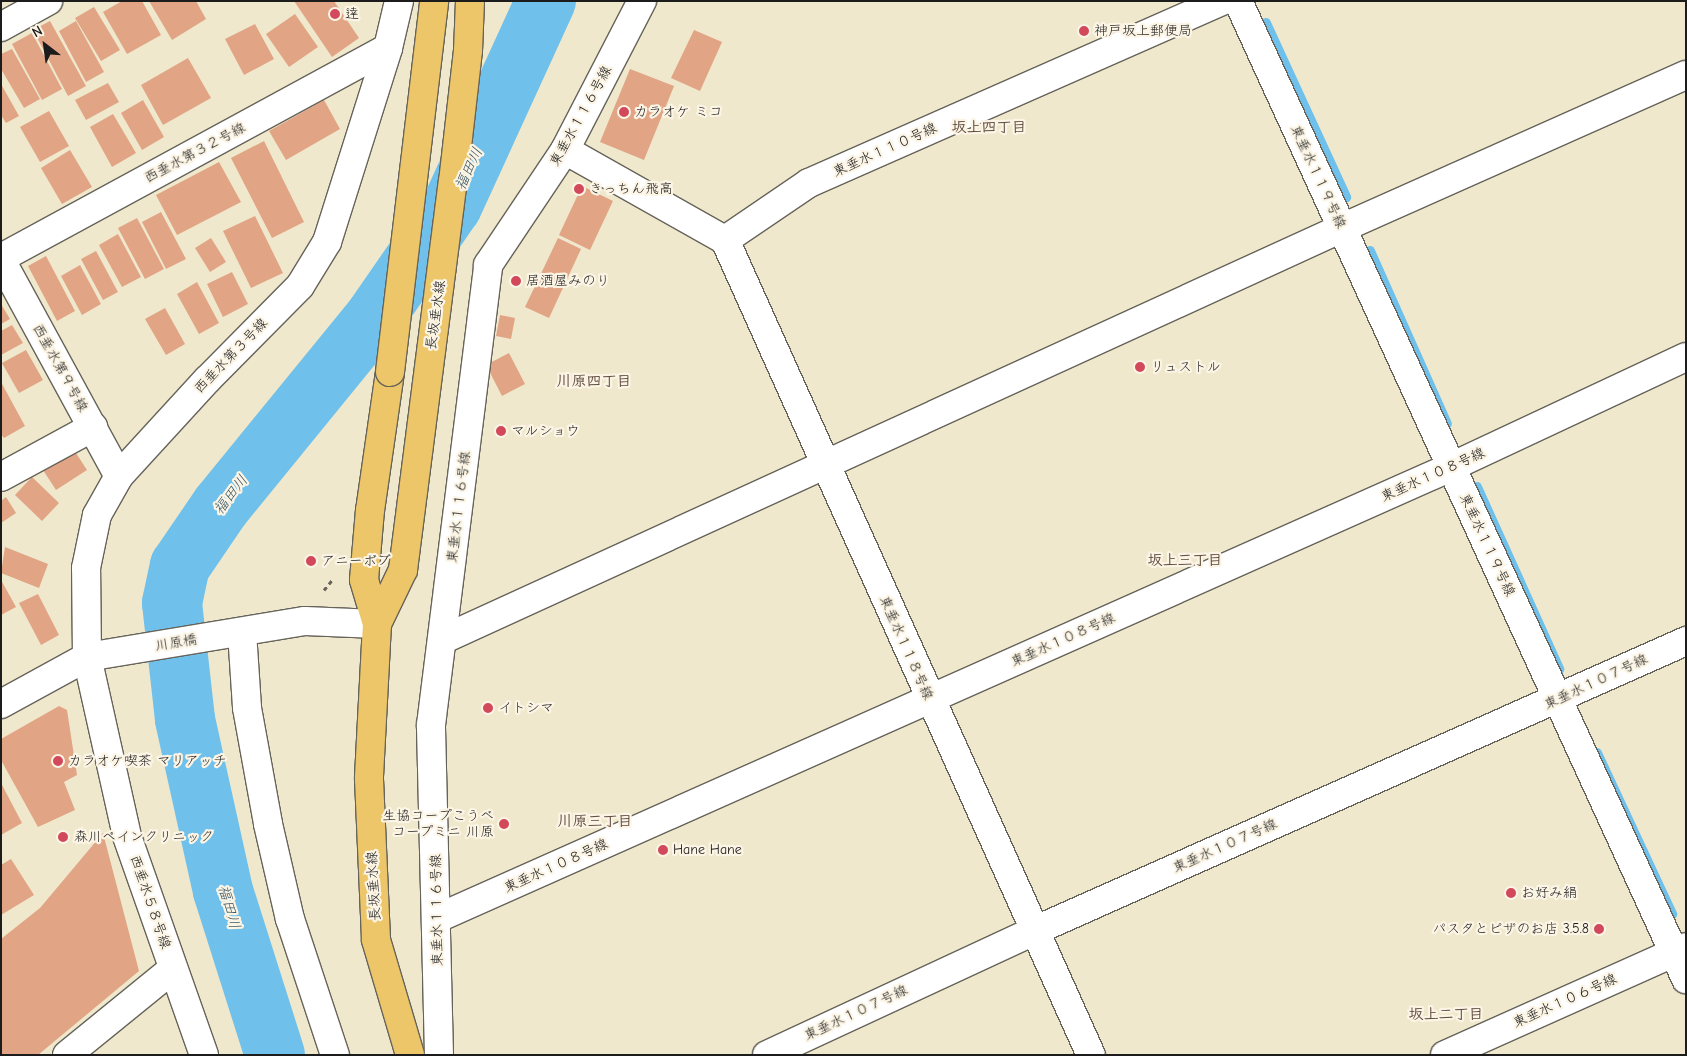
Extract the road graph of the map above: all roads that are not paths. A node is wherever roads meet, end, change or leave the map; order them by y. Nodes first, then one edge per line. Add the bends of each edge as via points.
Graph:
1 (48, 1) edge
2 (399, 1) edge
3 (434, 1) edge
4 (470, 1) edge
5 (642, 1) edge
6 (1222, 1) edge
7 (1238, 1) edge
8 (1, 27) edge
9 (388, 48) junction
10 (1686, 75) edge
11 (565, 150) junction
12 (1342, 228) junction
13 (725, 240) junction
14 (1, 259) edge
15 (1686, 357) edge
16 (92, 426) junction
17 (825, 465) junction
18 (1451, 467) junction
19 (119, 476) junction
20 (1, 477) edge
21 (377, 624) junction
22 (242, 632) junction
23 (444, 639) junction
24 (1686, 641) edge
25 (98, 656) junction
26 (929, 700) junction
27 (1558, 700) junction
28 (1, 704) edge
29 (438, 918) junction
30 (1034, 931) junction
31 (1680, 950) edge
32 (173, 969) junction
33 (1686, 979) edge
34 (67, 1055) edge
35 (204, 1055) edge
36 (335, 1055) edge
37 (410, 1055) edge
38 (439, 1055) edge
39 (766, 1055) edge
40 (1091, 1055) edge
41 (1444, 1055) edge

1 - 8 street
2 - 9 street, 西垂水第３号線
3 - 21 main road, 長坂垂水線, bridge via 390,372 370,510 364,580
4 - 21 main road, 長坂垂水線 via 455,163 403,570
5 - 11 street, 東垂水１１６号線
6 - 13 street, 東垂水１１０号線 via 809,183
7 - 12 street, 東垂水１１９号線
9 - 14 street, 西垂水第３２号線
9 - 19 street, 西垂水第３号線 via 328,242 300,286
10 - 12 street
11 - 13 street
11 - 23 street, 東垂水１１６号線 via 488,265
12 - 17 street
12 - 18 street, 東垂水１１９号線
13 - 17 street, 東垂水１１８号線
14 - 16 street, 西垂水第９号線
15 - 18 street, 東垂水１０８号線
16 - 19 street, 西垂水第９号線
16 - 20 street
17 - 23 street
17 - 26 street, 東垂水１１８号線
18 - 26 street, 東垂水１０８号線
18 - 27 street, 東垂水１１９号線
19 - 25 street, 西垂水第３号線 via 97,515 86,568
21 - 22 street via 305,621
21 - 37 main road, 長坂垂水線 via 369,779 376,940
22 - 25 street, 川原橋
22 - 36 street via 247,708 268,824 290,919
23 - 29 street, 東垂水１１６号線 via 431,725
24 - 27 street, 東垂水１０７号線
25 - 28 street, 川原橋
25 - 32 street, 西垂水５８号線 via 127,836
26 - 29 street, 東垂水１０８号線
26 - 30 street, 東垂水１１８号線
27 - 30 street, 東垂水１０７号線
27 - 31 street, 東垂水１１９号線
29 - 38 street, 東垂水１１６号線
30 - 39 street, 東垂水１０７号線
30 - 40 street, 東垂水１１８号線
31 - 33 street, 東垂水１１９号線
31 - 41 street, 東垂水１０６号線
32 - 34 street
32 - 35 street, 西垂水５８号線

